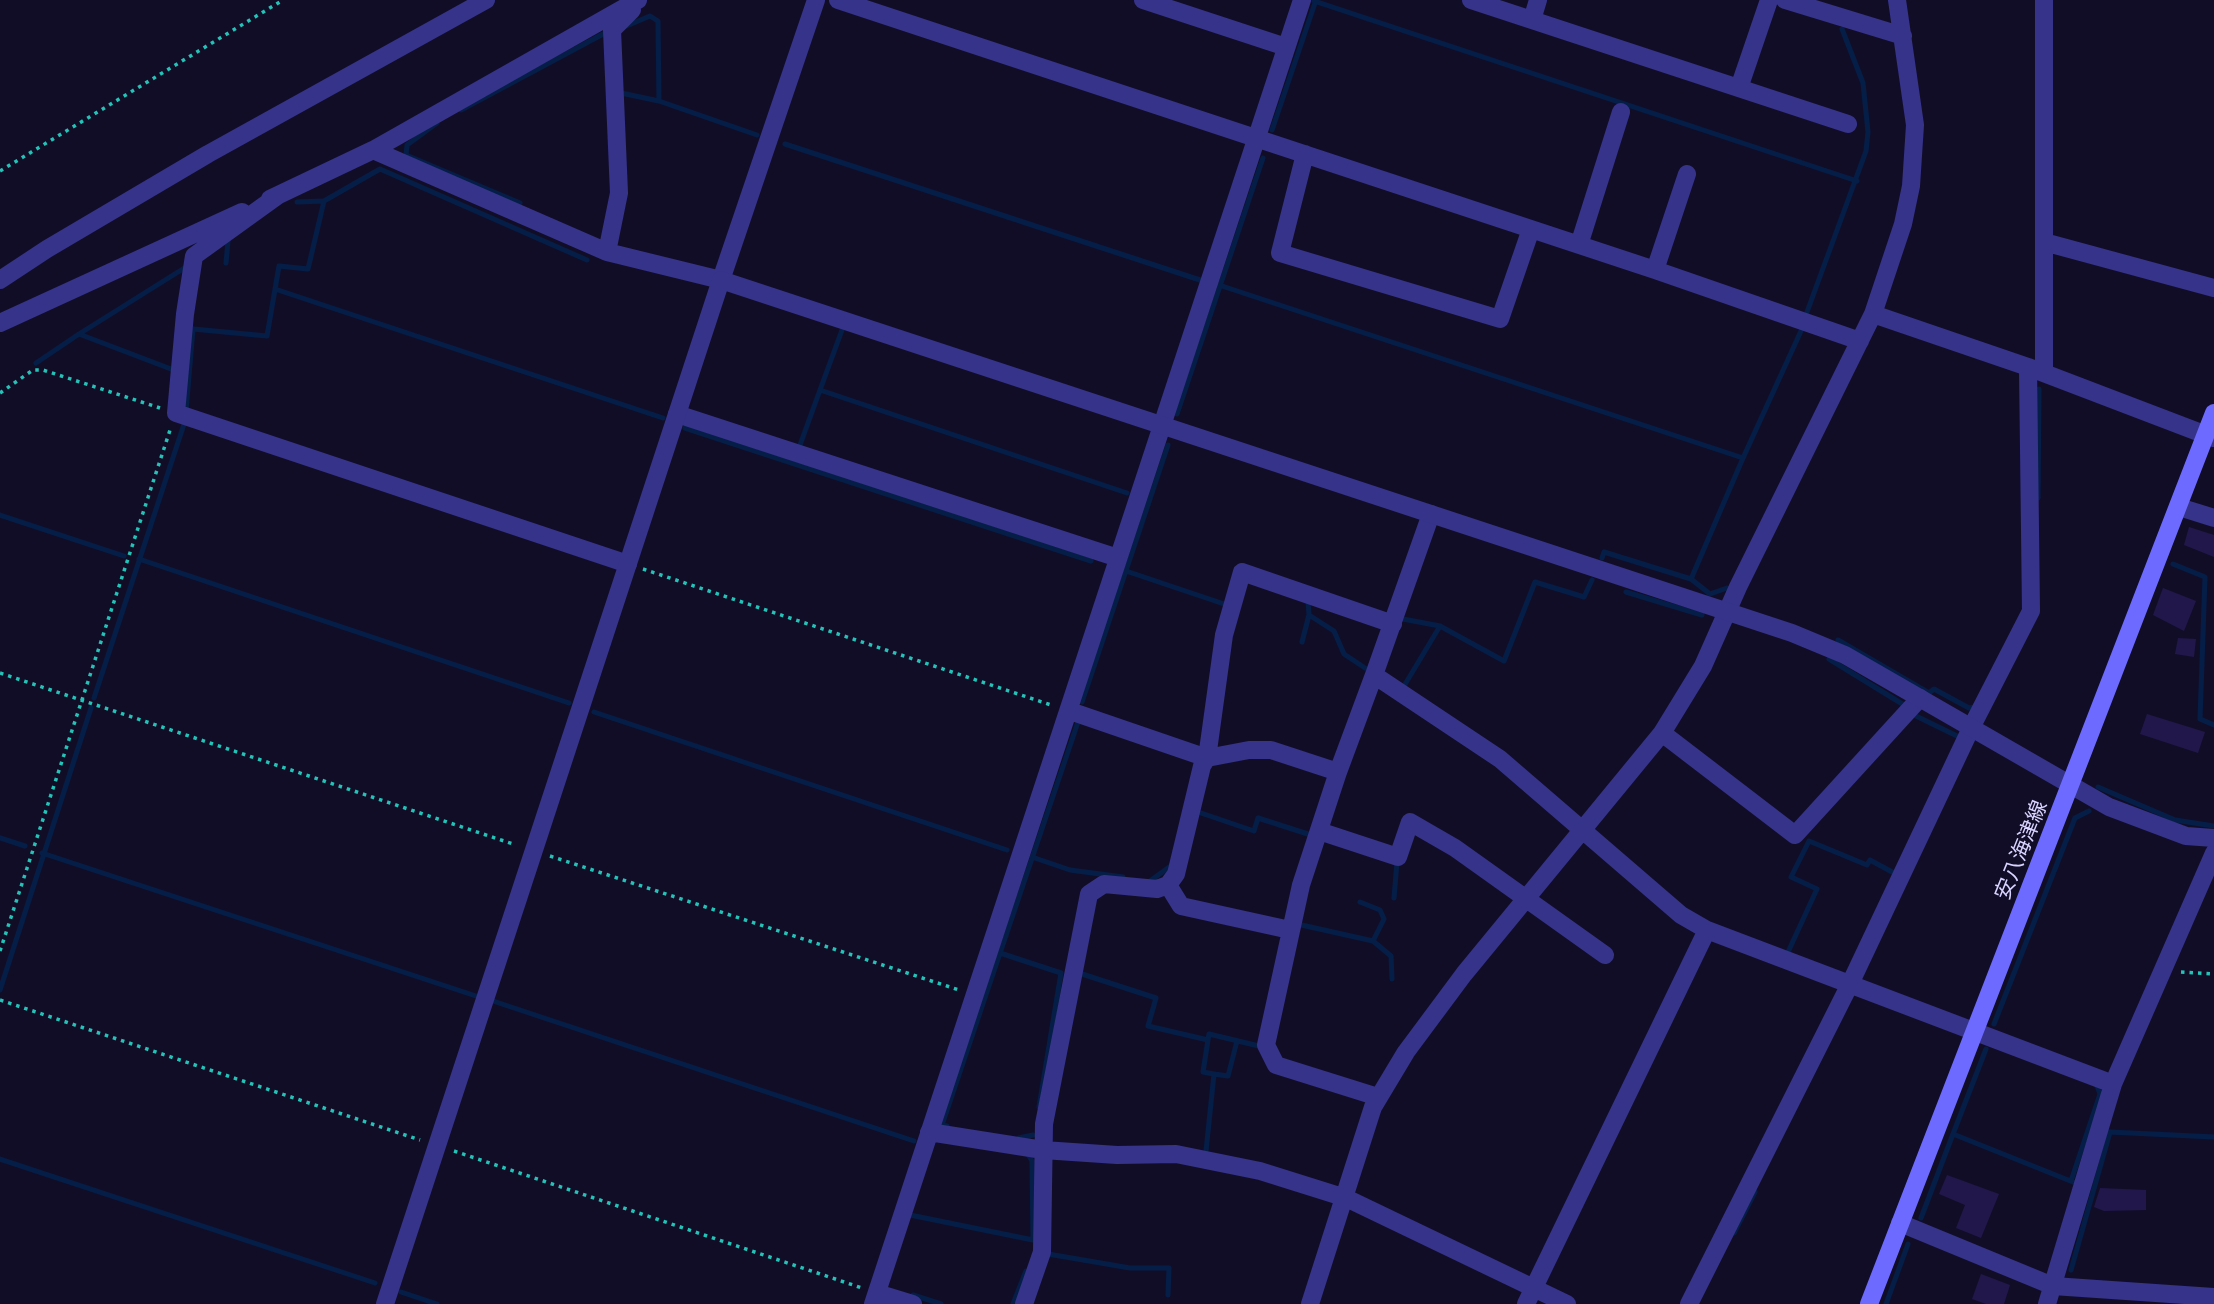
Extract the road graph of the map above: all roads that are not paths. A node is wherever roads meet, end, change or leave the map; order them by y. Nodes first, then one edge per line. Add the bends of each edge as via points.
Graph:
1 (486, 0) edge
2 (640, 0) edge
3 (816, 0) edge
4 (838, 0) edge
5 (1143, 0) edge
6 (1302, 0) edge
7 (1471, 0) edge
8 (1538, 0) edge
9 (1769, 0) edge
10 (1785, 0) edge
11 (1897, 0) edge
12 (2044, 0) edge
13 (1532, 20) junction
14 (1903, 36) junction
15 (1286, 47) junction
16 (1739, 88) junction
17 (1621, 112) dead end
18 (1848, 124) dead end
19 (1256, 138) junction
20 (373, 150) junction
21 (1306, 154) junction
22 (1688, 174) dead end
23 (280, 194) junction
24 (1531, 229) junction
25 (2044, 242) junction
26 (1579, 245) junction
27 (607, 252) junction
28 (1655, 270) junction
29 (0, 280) edge
30 (721, 280) junction
31 (2214, 288) edge
32 (1873, 314) junction
33 (0, 323) edge
34 (1860, 341) junction
35 (2036, 370) junction
36 (2214, 413) edge
37 (677, 414) junction
38 (1162, 425) junction
39 (2210, 437) edge
40 (2179, 507) junction
41 (1431, 514) junction
42 (2214, 517) edge
43 (1118, 558) junction
44 (628, 564) junction
45 (1727, 612) junction
46 (1393, 624) junction
47 (1374, 675) junction
48 (1920, 698) junction
49 (1070, 711) junction
50 (1971, 728) junction
51 (1662, 733) junction
52 (1207, 758) junction
53 (1338, 772) junction
54 (2071, 784) junction
55 (1319, 831) junction
56 (1580, 831) junction
57 (2214, 838) edge
58 (2214, 853) edge
59 (1168, 885) junction
60 (1524, 900) junction
61 (1290, 930) junction
62 (1707, 930) junction
63 (1605, 955) dead end
64 (1850, 984) junction
65 (1974, 1030) junction
66 (2113, 1084) junction
67 (1378, 1097) junction
68 (929, 1132) junction
69 (1043, 1150) junction
70 (1346, 1198) junction
71 (1900, 1223) junction
72 (2053, 1286) junction
73 (1531, 1296) edge
74 (2214, 1297) edge
75 (875, 1298) edge
76 (385, 1304) edge
77 (913, 1304) edge
78 (1024, 1304) edge
79 (1310, 1304) edge
80 (1567, 1304) edge
81 (1689, 1304) edge
82 (1870, 1304) edge
83 (2048, 1304) edge

1 - 29 street via 208,154
2 - 20 street
2 - 27 street via 612,30 619,193
3 - 30 street
4 - 19 street
5 - 15 street
6 - 15 street
7 - 13 street
8 - 13 street
9 - 16 street
10 - 14 street
11 - 14 street
12 - 25 street
13 - 16 street
14 - 32 street via 1915,125 1911,186
15 - 19 street
16 - 18 street
17 - 26 street
19 - 21 street
19 - 38 street
20 - 23 street
20 - 27 street
21 - 24 street
21 - 24 street via 1280,253 1500,319
22 - 28 street
23 - 33 street
23 - 44 street via 194,256 176,413
24 - 26 street
25 - 31 street
25 - 35 street
26 - 28 street
27 - 30 street
28 - 34 street
30 - 37 street
30 - 38 street
32 - 34 street
32 - 35 street
34 - 45 street
35 - 39 street
35 - 50 street via 2031,611
36 - 39 main road, 安八海津線
37 - 43 street
37 - 44 street
38 - 41 street
38 - 43 street
39 - 40 main road, 安八海津線
40 - 42 street
40 - 54 main road, 安八海津線
41 - 45 street
41 - 46 street
43 - 49 street
44 - 76 street
45 - 48 street via 1845,655
45 - 51 street via 1703,666
46 - 47 street
46 - 52 street via 1242,572 1224,635
47 - 53 street
47 - 56 street via 1500,760
48 - 50 street
48 - 51 street via 1795,835
49 - 52 street
49 - 68 street
50 - 54 street
50 - 64 street
51 - 56 street
52 - 53 street via 1271,750
52 - 59 street via 1176,874
53 - 55 street
54 - 57 street via 2109,807 2186,836
54 - 65 main road, 安八海津線
55 - 60 street via 1398,857 1410,822 1455,848
55 - 61 street
56 - 60 street
56 - 62 street via 1681,915
58 - 66 street
59 - 61 street via 1181,906
59 - 69 street via 1157,889 1104,884 1089,894 1044,1124
60 - 63 street
60 - 67 street via 1447,996
61 - 67 street via 1266,1045 1276,1065
62 - 64 street
62 - 73 street
64 - 65 street
64 - 81 street
65 - 66 street
65 - 71 main road, 安八海津線
66 - 72 street
67 - 70 street
68 - 69 street
68 - 75 street
69 - 70 street via 1117,1156 1176,1154 1260,1171
69 - 78 street via 1042,1252
70 - 73 street
70 - 79 street
71 - 72 street
71 - 82 main road, 安八海津線
72 - 74 street
72 - 83 street
73 - 80 street
75 - 77 street

